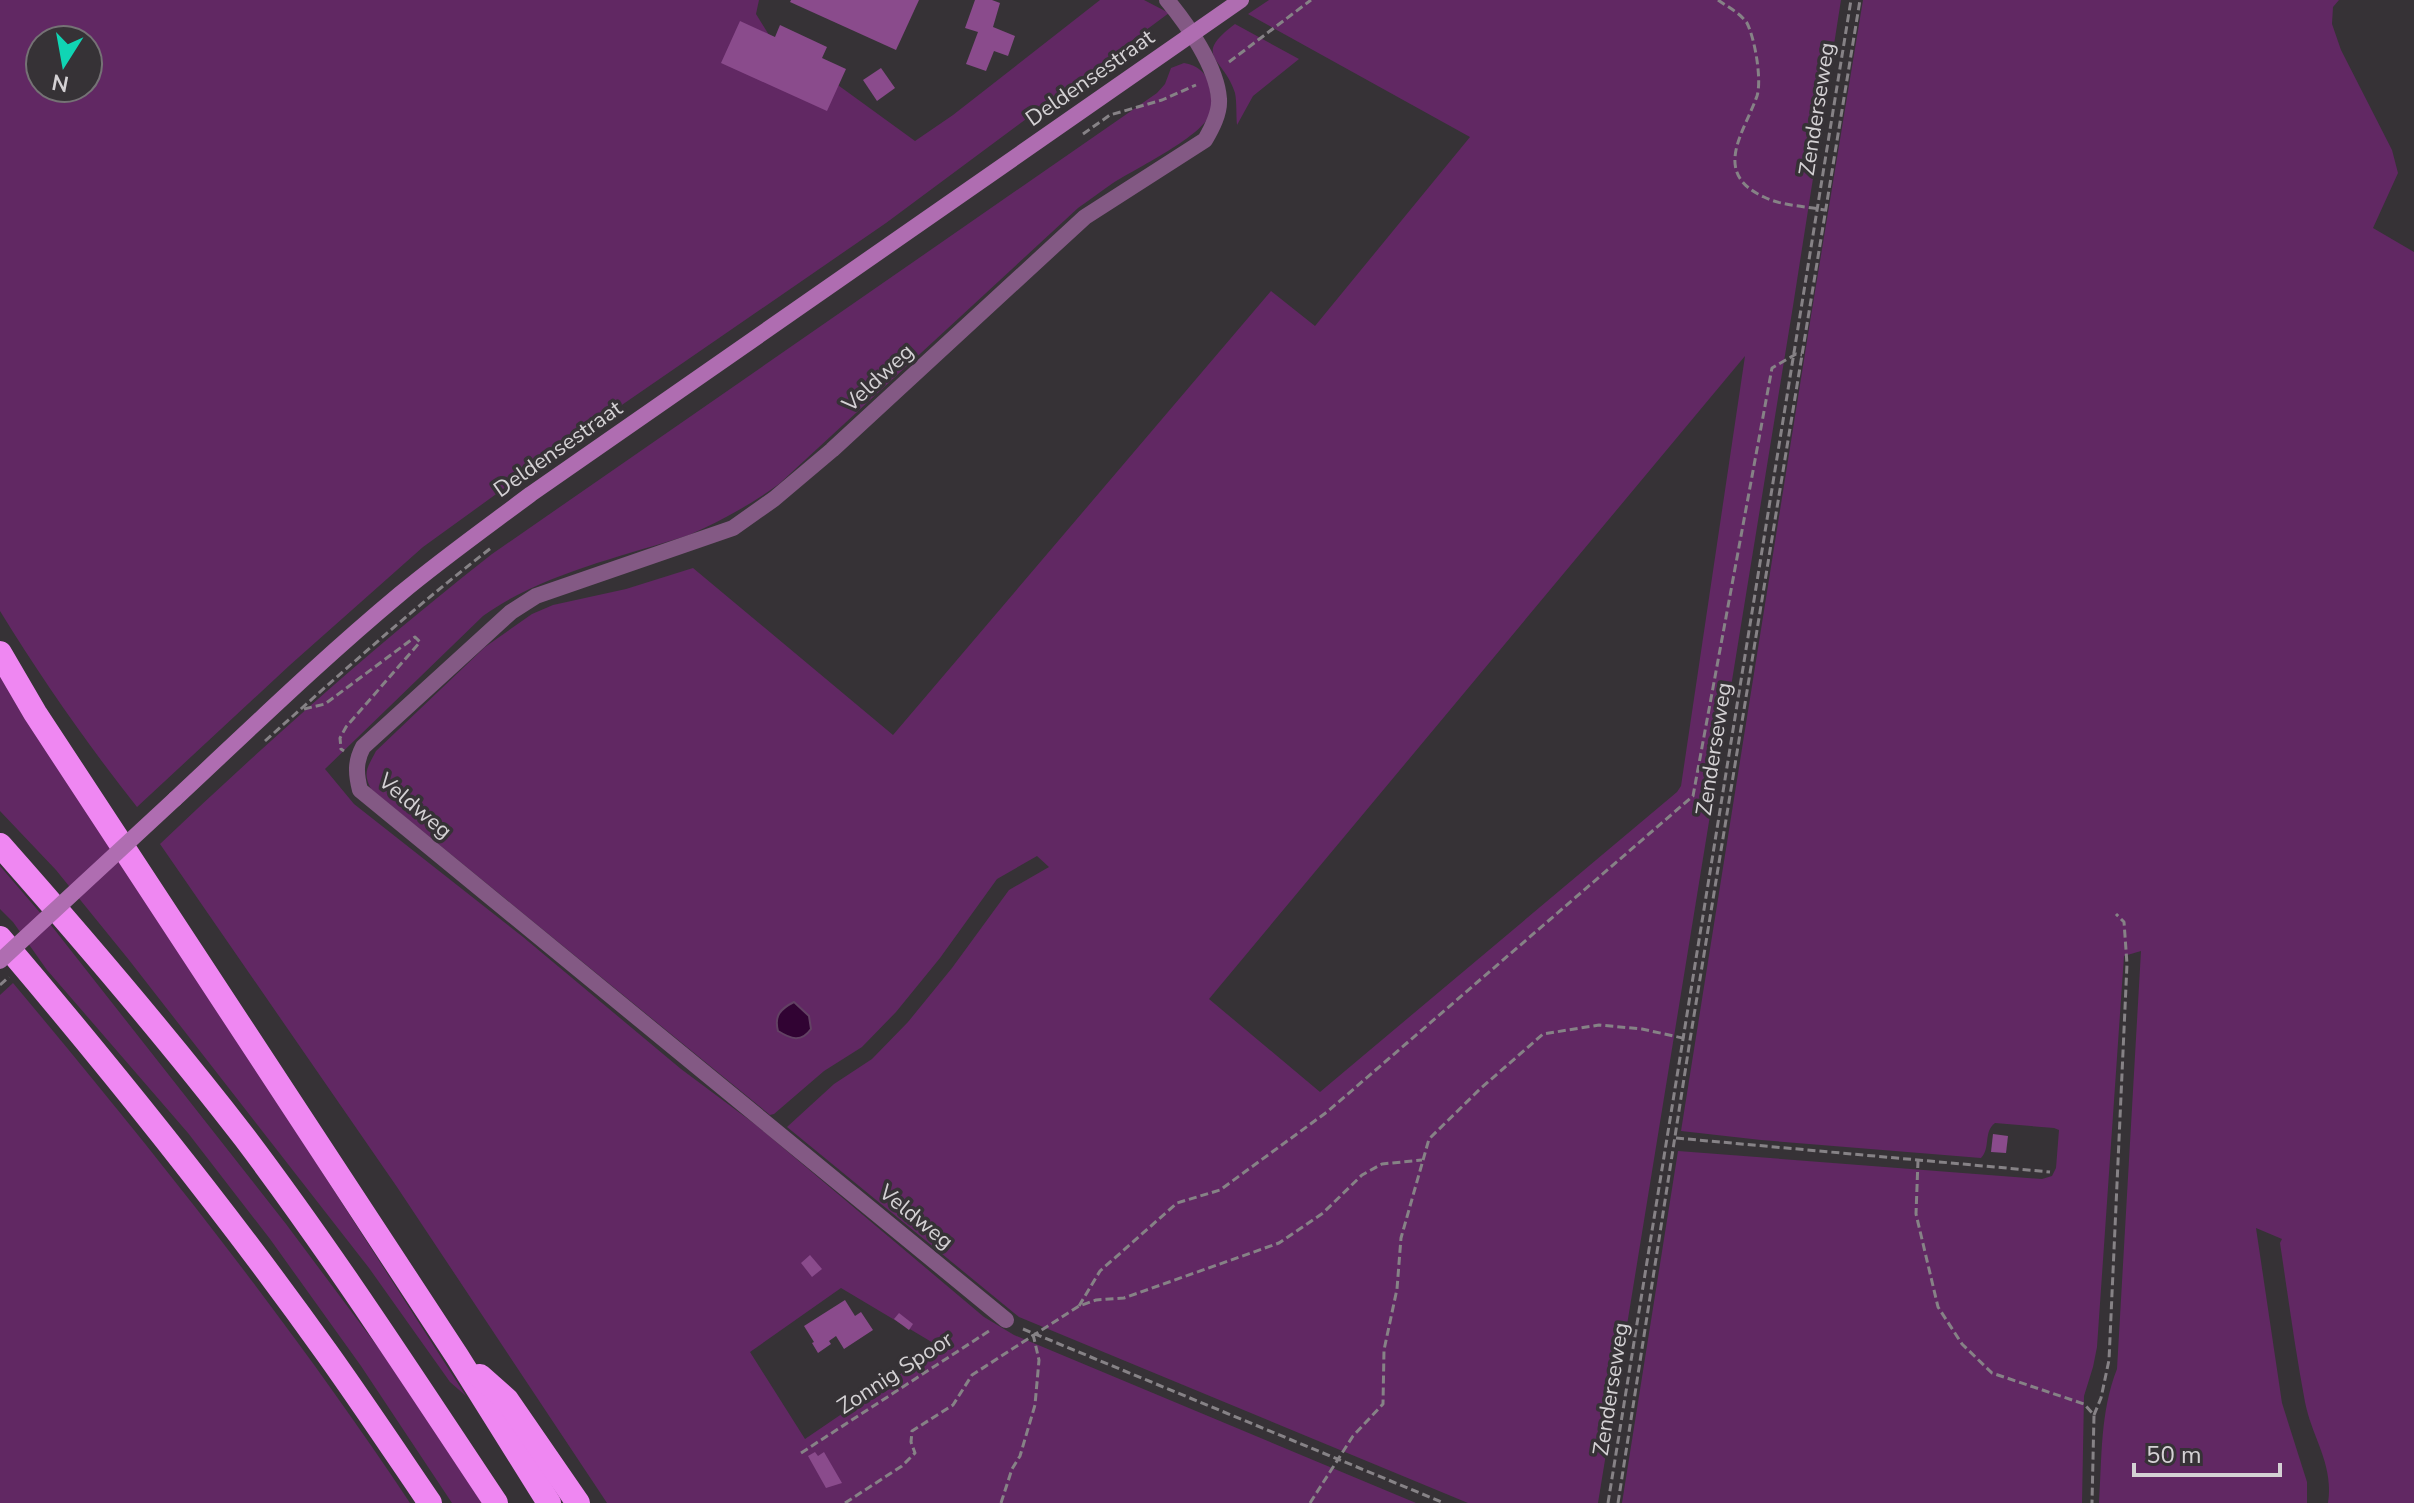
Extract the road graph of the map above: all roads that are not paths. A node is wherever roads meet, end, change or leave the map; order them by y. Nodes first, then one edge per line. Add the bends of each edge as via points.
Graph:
1 (1167, 0) edge
2 (1241, 0) edge
3 (1191, 35) junction
4 (0, 653) edge
5 (0, 845) edge
6 (0, 938) edge
7 (0, 961) edge
8 (1006, 1320) road end
9 (457, 1356) junction
10 (430, 1503) edge
11 (496, 1503) edge
12 (549, 1503) edge
13 (578, 1503) edge

1 - 3 street, Veldweg
2 - 3 street, Deldensestraat
3 - 7 street, Deldensestraat, bridge via 456,550 336,651
3 - 8 street, Veldweg via 1214,74 1220,101 1205,140 1085,217 774,499 733,528 536,596 511,612 363,747 357,759 360,790
4 - 9 highway
5 - 11 highway via 100,958 245,1138
6 - 10 highway via 212,1199
9 - 12 highway
9 - 13 highway via 507,1400

